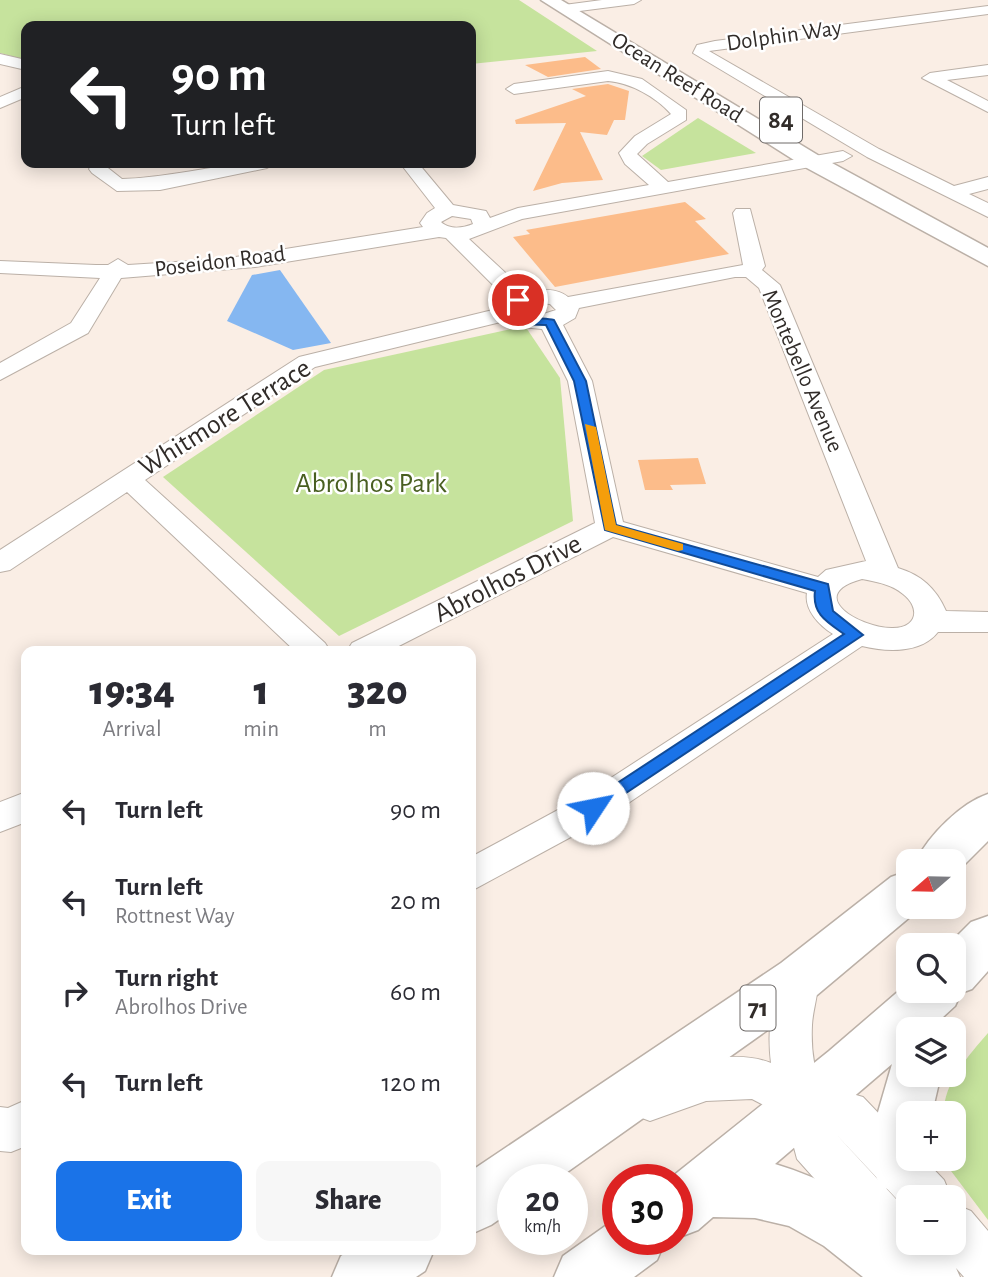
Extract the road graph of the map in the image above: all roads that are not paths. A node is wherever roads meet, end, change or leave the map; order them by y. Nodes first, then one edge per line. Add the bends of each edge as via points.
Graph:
1 (634, 0) edge
2 (574, 3) edge
3 (988, 10) edge
4 (0, 59) edge
5 (21, 64) edge
6 (988, 70) edge
7 (514, 89) dead end
8 (21, 93) edge
9 (0, 103) edge
10 (988, 107) edge
11 (836, 153) junction
12 (807, 159) junction
13 (100, 168) edge
14 (242, 168) edge
15 (412, 168) edge
16 (772, 170) junction
17 (988, 183) edge
18 (660, 185) junction
19 (950, 193) junction
20 (892, 207) junction
21 (743, 213) dead end
22 (983, 220) edge
23 (477, 222) junction
24 (443, 224) junction
25 (988, 258) edge
26 (0, 260) edge
27 (0, 267) edge
28 (115, 269) junction
29 (751, 271) junction
30 (524, 302) junction
31 (558, 313) junction
32 (0, 373) edge
33 (128, 479) junction
34 (610, 527) junction
35 (0, 563) edge
36 (885, 573) junction
37 (823, 588) junction
38 (930, 621) junction
39 (988, 622) edge
40 (855, 635) junction
41 (309, 646) edge
42 (373, 646) edge
43 (21, 808) edge
44 (988, 812) edge
45 (0, 818) edge
46 (952, 849) edge
47 (476, 873) edge
48 (896, 901) edge
49 (988, 937) edge
50 (966, 963) edge
51 (799, 979) junction
52 (930, 1003) edge
53 (911, 1087) edge
54 (806, 1104) junction
55 (601, 1118) junction
56 (21, 1125) edge
57 (0, 1129) edge
58 (914, 1182) edge
59 (693, 1197) edge
60 (693, 1198) edge
61 (476, 1202) edge
62 (966, 1242) edge
63 (396, 1255) edge
64 (614, 1255) edge
65 (988, 1268) edge
66 (362, 1277) edge
67 (584, 1277) edge
68 (907, 1277) edge
69 (935, 1277) edge

1 - 2 street
2 - 11 main road, Ocean Reef Road / 84
2 - 12 main road, Ocean Reef Road / 84
3 - 19 street, Dolphin Way via 702,48 701,53 755,87
4 - 5 street
6 - 10 street via 930,78
7 - 18 street via 608,76 642,83 680,116 628,153
8 - 9 street
11 - 12 street
11 - 22 main road, Ocean Reef Road / 84
12 - 16 street
12 - 18 street
12 - 20 main road, Ocean Reef Road / 84
13 - 14 street via 117,186 160,184
15 - 24 street
16 - 18 street
16 - 20 main road
17 - 19 street
18 - 23 street
19 - 22 street, Dolphin Way
20 - 25 main road, Ocean Reef Road / 84
21 - 29 street via 754,266
23 - 24 street, Poseidon Road
23 - 30 street
24 - 28 street, Poseidon Road via 220,265
24 - 30 street
26 - 28 street, Poseidon Road
27 - 28 street, Poseidon Road
28 - 32 street via 80,328
29 - 31 street, Montebello Avenue via 705,275
29 - 36 street, Montebello Avenue via 769,285
30 - 31 street via 556,298
30 - 33 street, Whitmore Terrace via 307,362
31 - 34 street, Abrolhos Drive via 580,381
33 - 35 street, Whitmore Terrace
33 - 41 street
34 - 37 street
34 - 42 street, Abrolhos Drive
36 - 37 street via 845,572
36 - 38 street via 917,589 927,600
37 - 40 street via 821,601 827,614
38 - 39 street
38 - 40 street via 909,638 891,641
40 - 47 street via 593,808
43 - 45 street
44 - 46 main road
48 - 51 main road, 71
49 - 50 main road
51 - 54 street via 790,1024 791,1052 793,1074
51 - 55 main road, 71
52 - 54 main road
53 - 58 main road via 903,1119
54 - 55 street via 756,1079 735,1077 706,1080
54 - 58 street via 847,1112
54 - 59 main road
54 - 69 street via 813,1143
55 - 61 main road, 71
56 - 57 street
60 - 68 main road via 771,1192 852,1231
62 - 65 street
63 - 66 main road
64 - 67 main road

